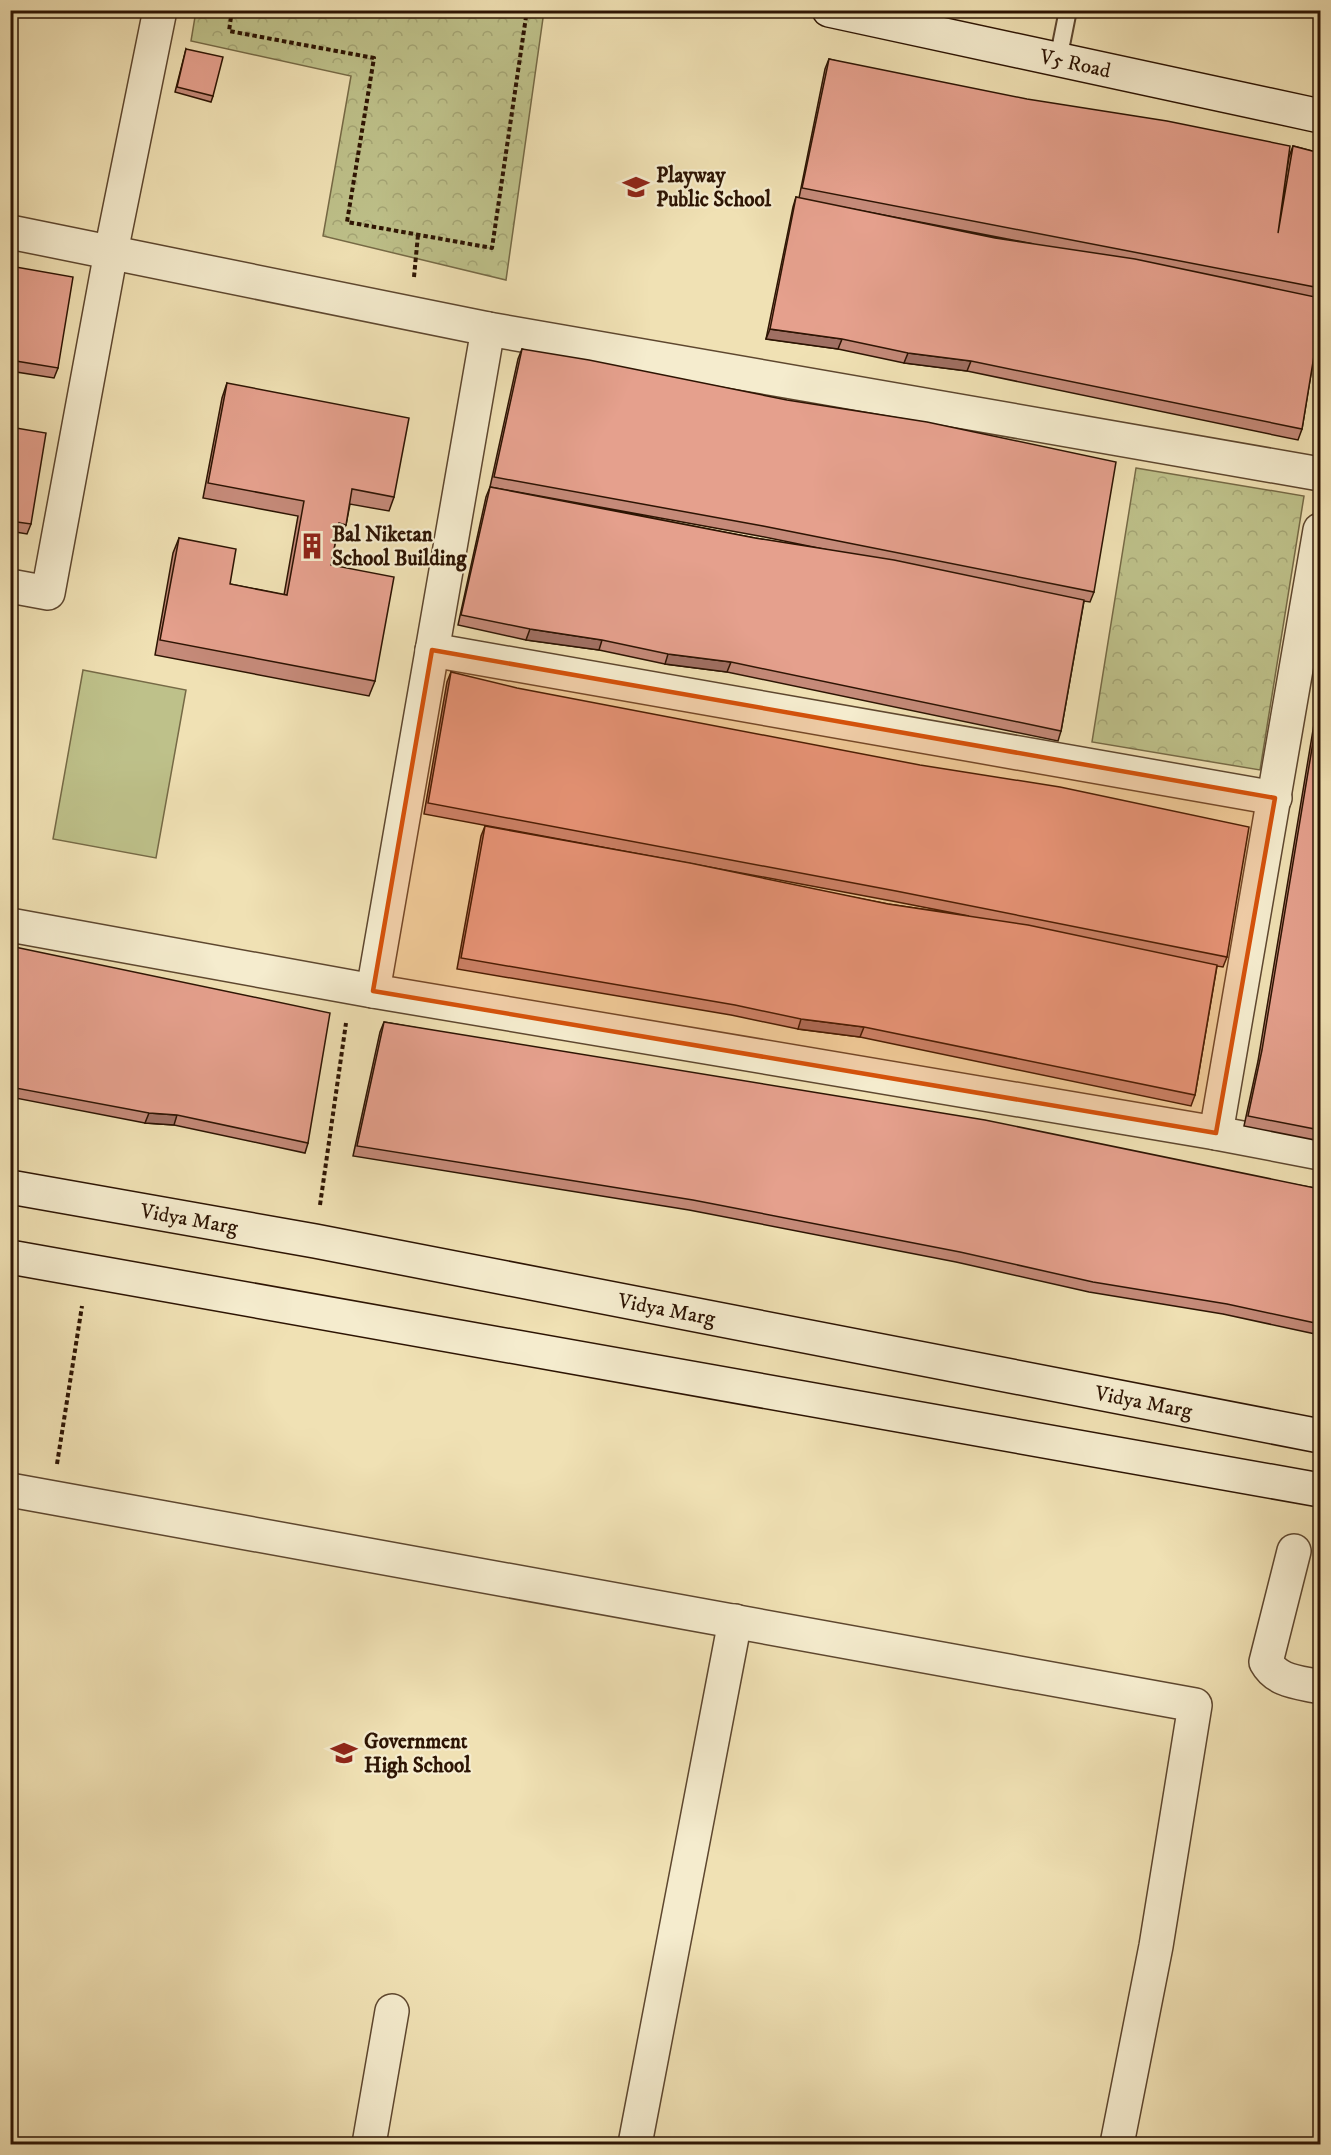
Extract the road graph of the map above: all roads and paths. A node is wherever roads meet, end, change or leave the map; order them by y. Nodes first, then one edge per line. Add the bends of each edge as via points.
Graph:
1 (160, 10) edge
2 (232, 10) edge
3 (527, 10) edge
4 (829, 10) edge
5 (1068, 10) edge
6 (934, 21) edge
7 (1058, 60) junction
8 (1320, 116) edge
9 (10, 232) edge
10 (111, 252) junction
11 (488, 329) junction
12 (1320, 474) edge
13 (1320, 531) edge
14 (10, 586) edge
15 (432, 650) junction
16 (1275, 798) junction
17 (10, 926) edge
18 (362, 989) junction
19 (1216, 1133) junction
20 (1320, 1153) edge
21 (10, 1187) edge
22 (315, 1240) junction
23 (10, 1257) edge
24 (87, 1270) junction
25 (1320, 1436) edge
26 (1320, 1490) edge
27 (11, 1492) edge
28 (52, 1497) junction
29 (1294, 1551) dead end
30 (735, 1621) junction
31 (1320, 1687) edge
32 (392, 2011) dead end
33 (369, 2145) edge
34 (635, 2145) edge
35 (1117, 2145) edge

1 - 10 street
2 - 3 path via 228,31 374,58 347,222 492,248
4 - 6 street, V5 Road
5 - 7 lane
6 - 7 street, V5 Road
7 - 8 street, V5 Road
9 - 10 street
10 - 11 street
10 - 14 street via 48,593
11 - 12 street
11 - 15 street
13 - 16 street
15 - 16 street
15 - 18 street
16 - 19 street
17 - 18 street
18 - 19 street
18 - 22 path
19 - 20 street
21 - 22 street, Vidya Marg
22 - 25 street, Vidya Marg
23 - 24 street
24 - 26 street
24 - 28 path
27 - 28 street
28 - 30 street
29 - 31 street via 1266,1662 1272,1673 1282,1678
30 - 34 street
30 - 35 street via 1194,1705 1156,1946
32 - 33 street

